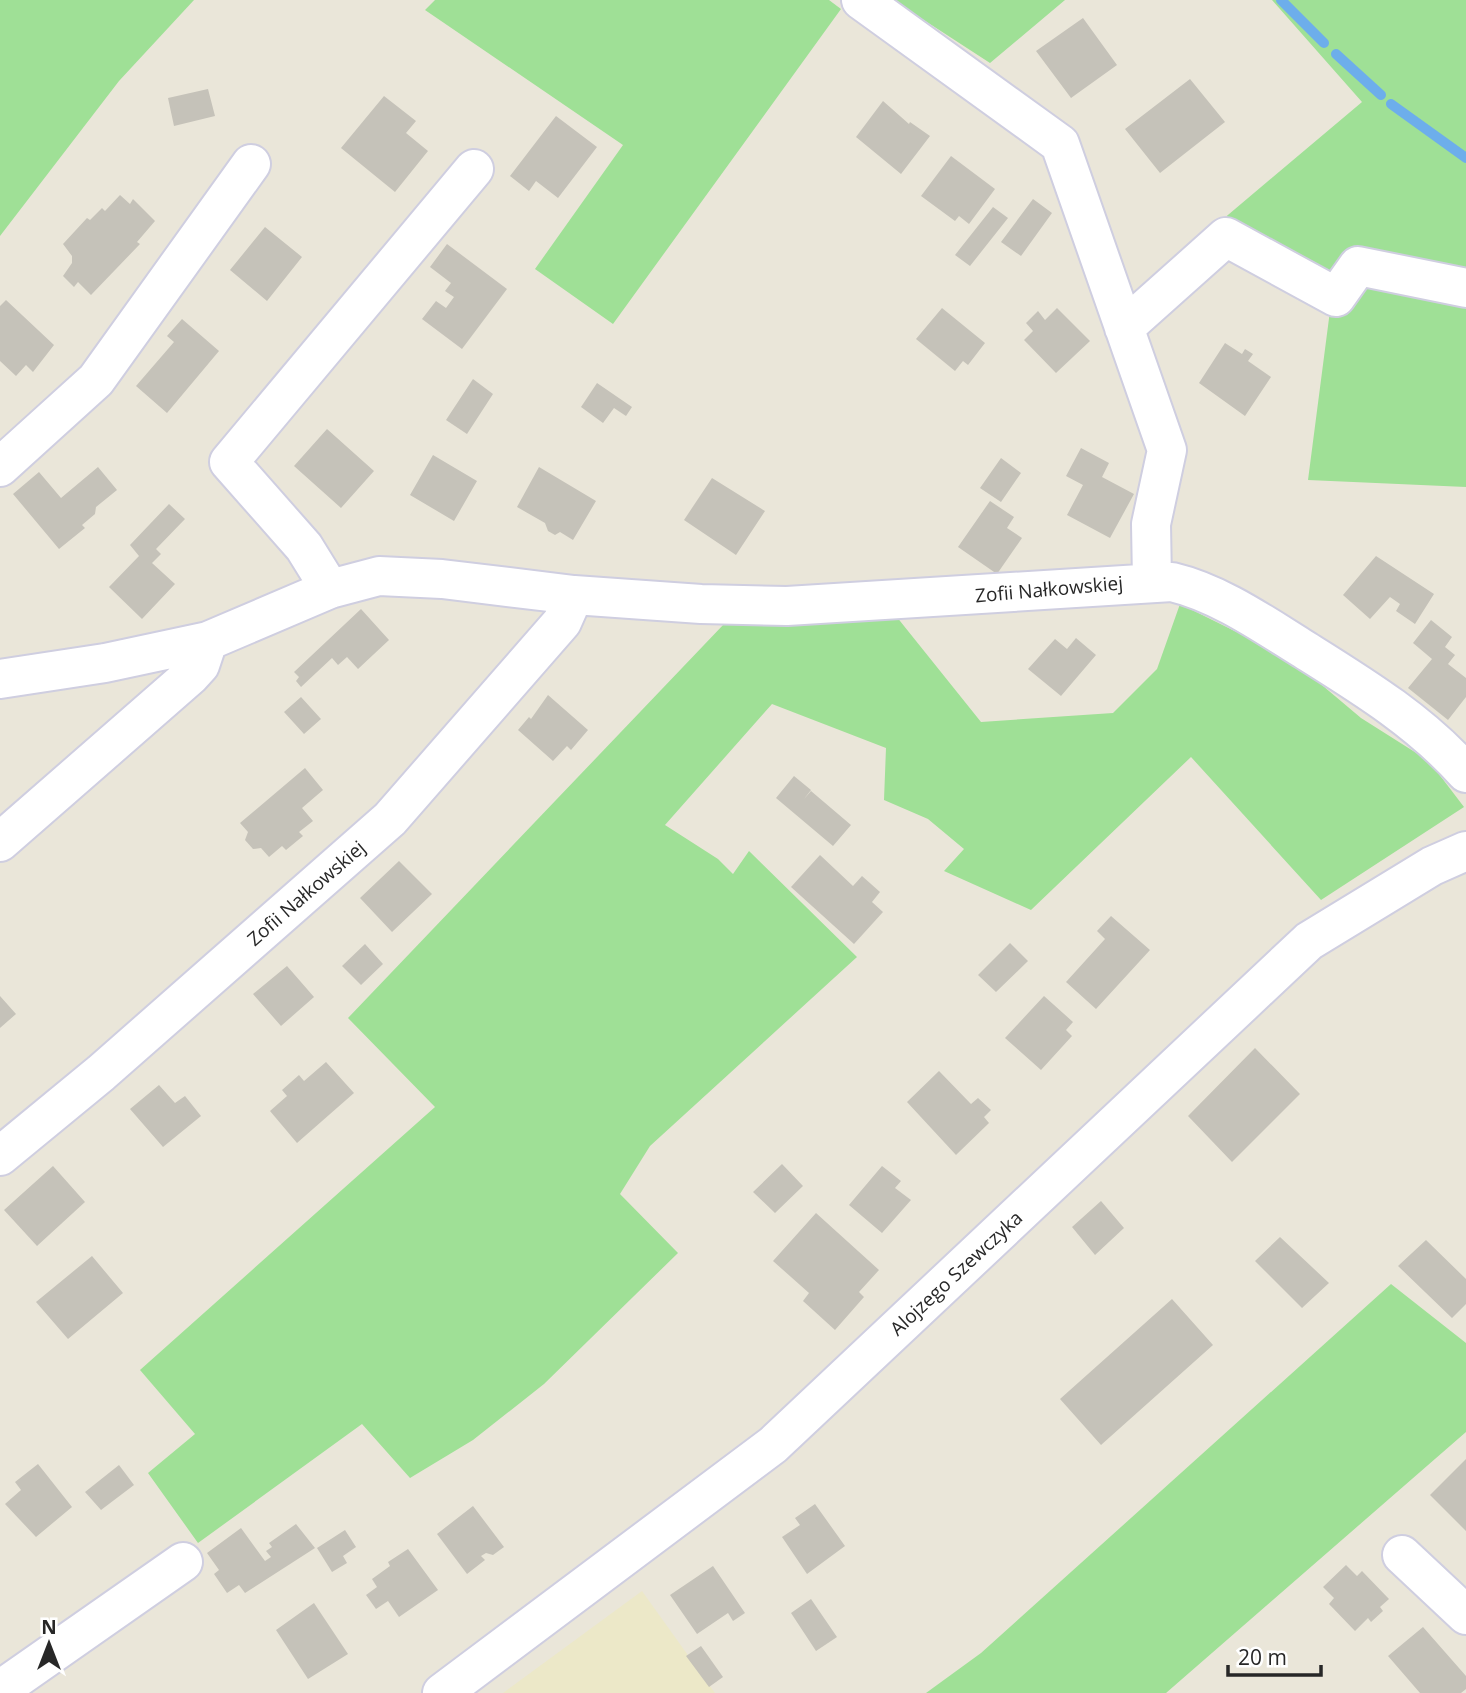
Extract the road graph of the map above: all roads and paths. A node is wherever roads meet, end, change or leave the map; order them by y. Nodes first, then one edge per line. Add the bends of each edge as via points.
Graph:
1 (861, 0) edge
2 (251, 164) dead end
3 (474, 169) dead end
4 (1466, 288) edge
5 (1124, 328) junction
6 (0, 467) edge
7 (1152, 582) junction
8 (330, 589) junction
9 (574, 595) junction
10 (208, 641) junction
11 (0, 678) edge
12 (1466, 773) edge
13 (0, 842) edge
14 (1466, 851) edge
15 (0, 1157) edge
16 (1402, 1555) dead end
17 (183, 1562) dead end
18 (1466, 1615) edge
19 (0, 1690) edge
20 (442, 1693) edge

1 - 5 street via 1060,144
2 - 6 street via 96,380
3 - 8 street via 229,462 304,547
4 - 5 street via 1358,267 1336,298 1226,237
5 - 7 street via 1167,450 1151,524
7 - 9 street, Zofii Nałkowskiej via 787,606
7 - 12 street, Zofii Nałkowskiej via 1190,587 1271,629 1407,717
8 - 9 street, Zofii Nałkowskiej via 379,576 405,576
8 - 10 street, Zofii Nałkowskiej
9 - 15 street, Zofii Nałkowskiej via 562,622 390,819
10 - 11 street, Zofii Nałkowskiej via 94,665
10 - 13 street via 200,665 190,676
14 - 20 street, Alojzego Szewczyka via 1432,866 1309,941 773,1445
16 - 18 street
17 - 19 street

